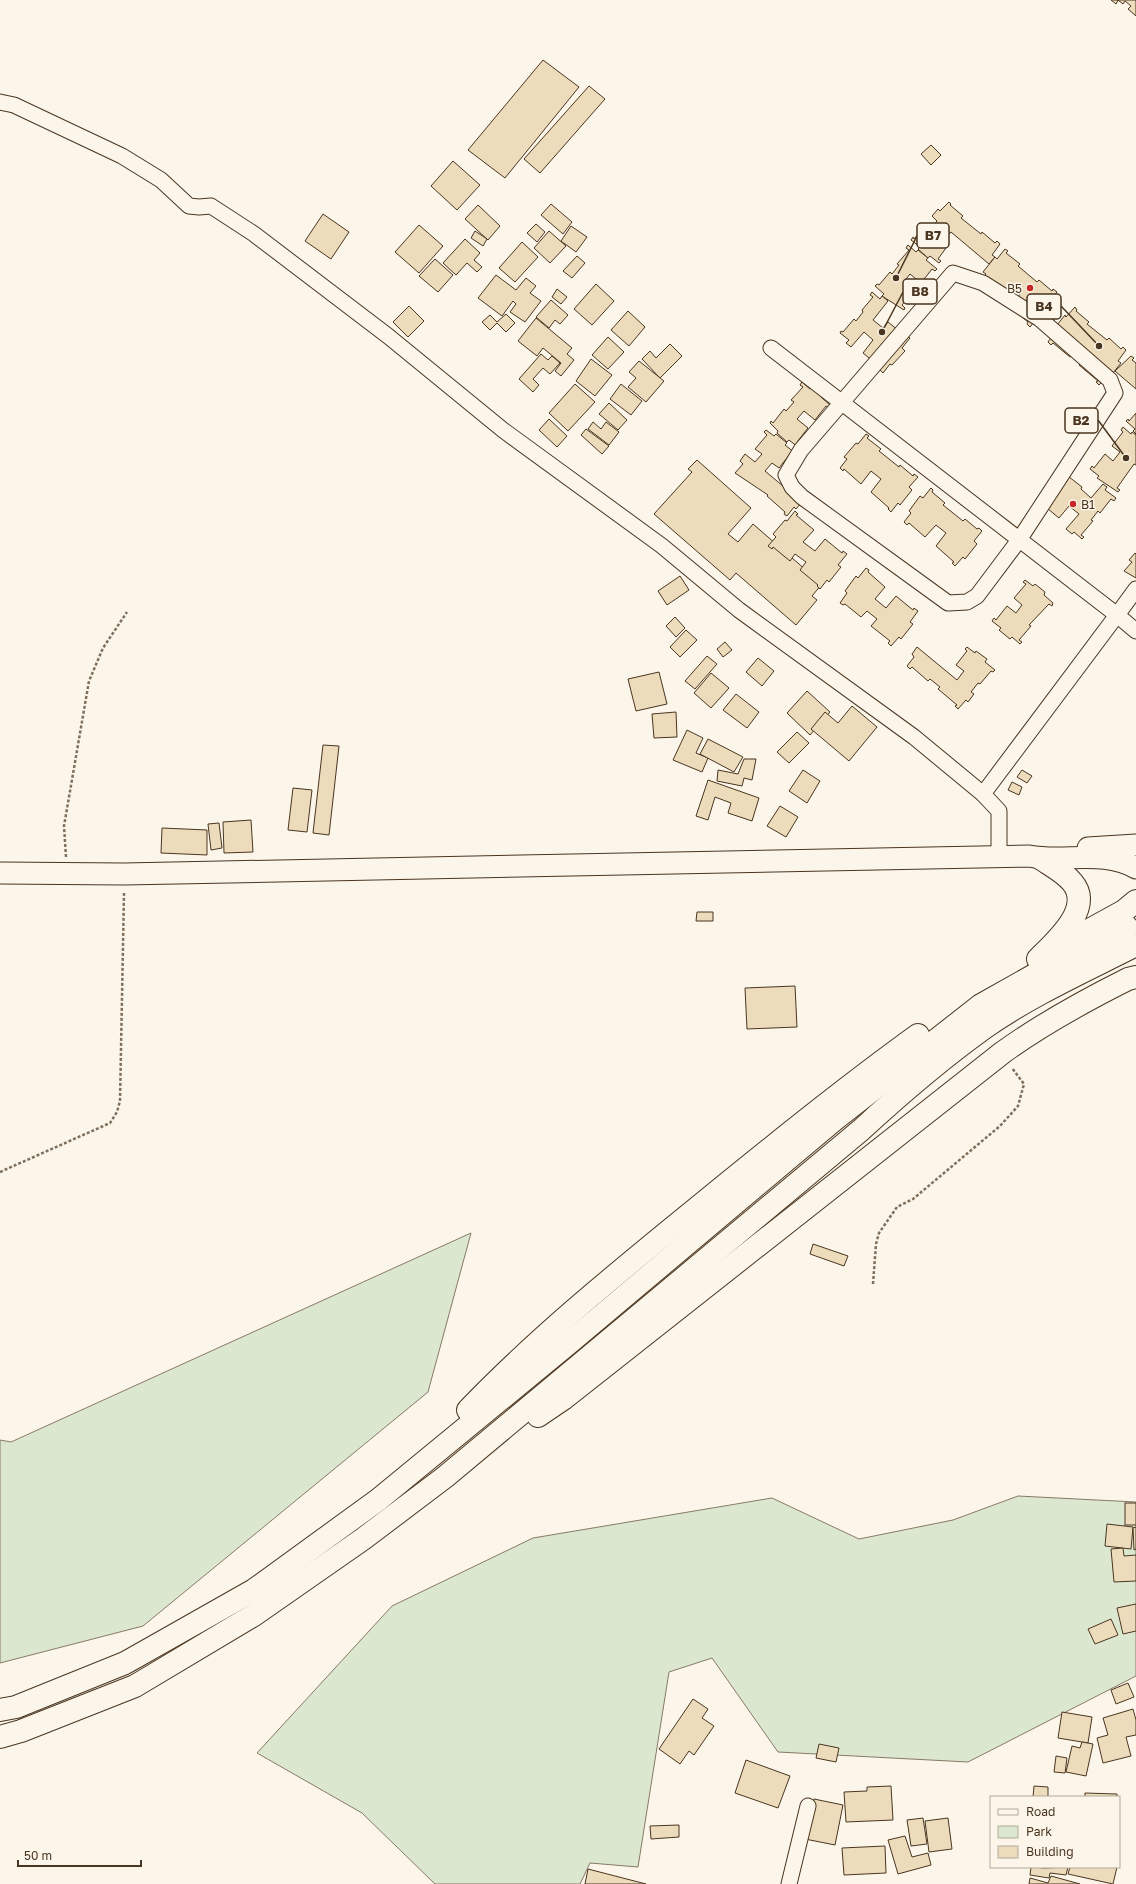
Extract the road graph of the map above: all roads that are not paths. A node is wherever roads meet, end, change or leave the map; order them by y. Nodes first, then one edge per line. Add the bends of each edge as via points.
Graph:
1 (0, 102) edge
2 (771, 348) dead end
3 (841, 402) junction
4 (1019, 540) junction
5 (1136, 589) edge
6 (1117, 616) junction
7 (1136, 631) edge
8 (983, 794) junction
9 (1136, 845) edge
10 (999, 856) junction
11 (1034, 857) junction
12 (1136, 868) edge
13 (0, 874) edge
14 (1136, 901) edge
15 (1132, 936) edge
16 (1038, 959) junction
17 (1136, 977) edge
18 (445, 1478) junction
19 (401, 1480) junction
20 (0, 1710) edge
21 (0, 1737) edge
22 (808, 1806) dead end
23 (789, 1884) edge

1 - 8 street via 14,105 122,156 161,180 189,206 211,206 254,234 388,336 503,430 662,546 739,610 914,737
2 - 3 street
3 - 4 street
3 - 4 street via 801,450 786,475 792,487 802,497 948,603 966,602 977,596
3 - 4 street via 953,274 983,283 1040,319 1110,380 1115,393
4 - 6 street
5 - 6 street
6 - 7 street
6 - 8 street
8 - 10 street via 999,811
9 - 11 main road via 1043,850
10 - 11 main road
10 - 13 main road via 124,874
11 - 12 main road via 1100,858 1115,860
11 - 16 highway via 1072,882 1078,892 1074,918 1062,936
14 - 16 highway via 1124,911
15 - 18 highway via 979,1032 908,1088
15 - 19 highway via 1052,965 981,1005 834,1120 563,1348
16 - 19 highway via 963,1002 874,1067 657,1239 531,1348
17 - 18 highway via 1077,1005 1024,1037 563,1399
18 - 21 highway via 254,1615 135,1686
19 - 20 highway via 378,1500 254,1590 215,1613 125,1663 16,1707
22 - 23 street

